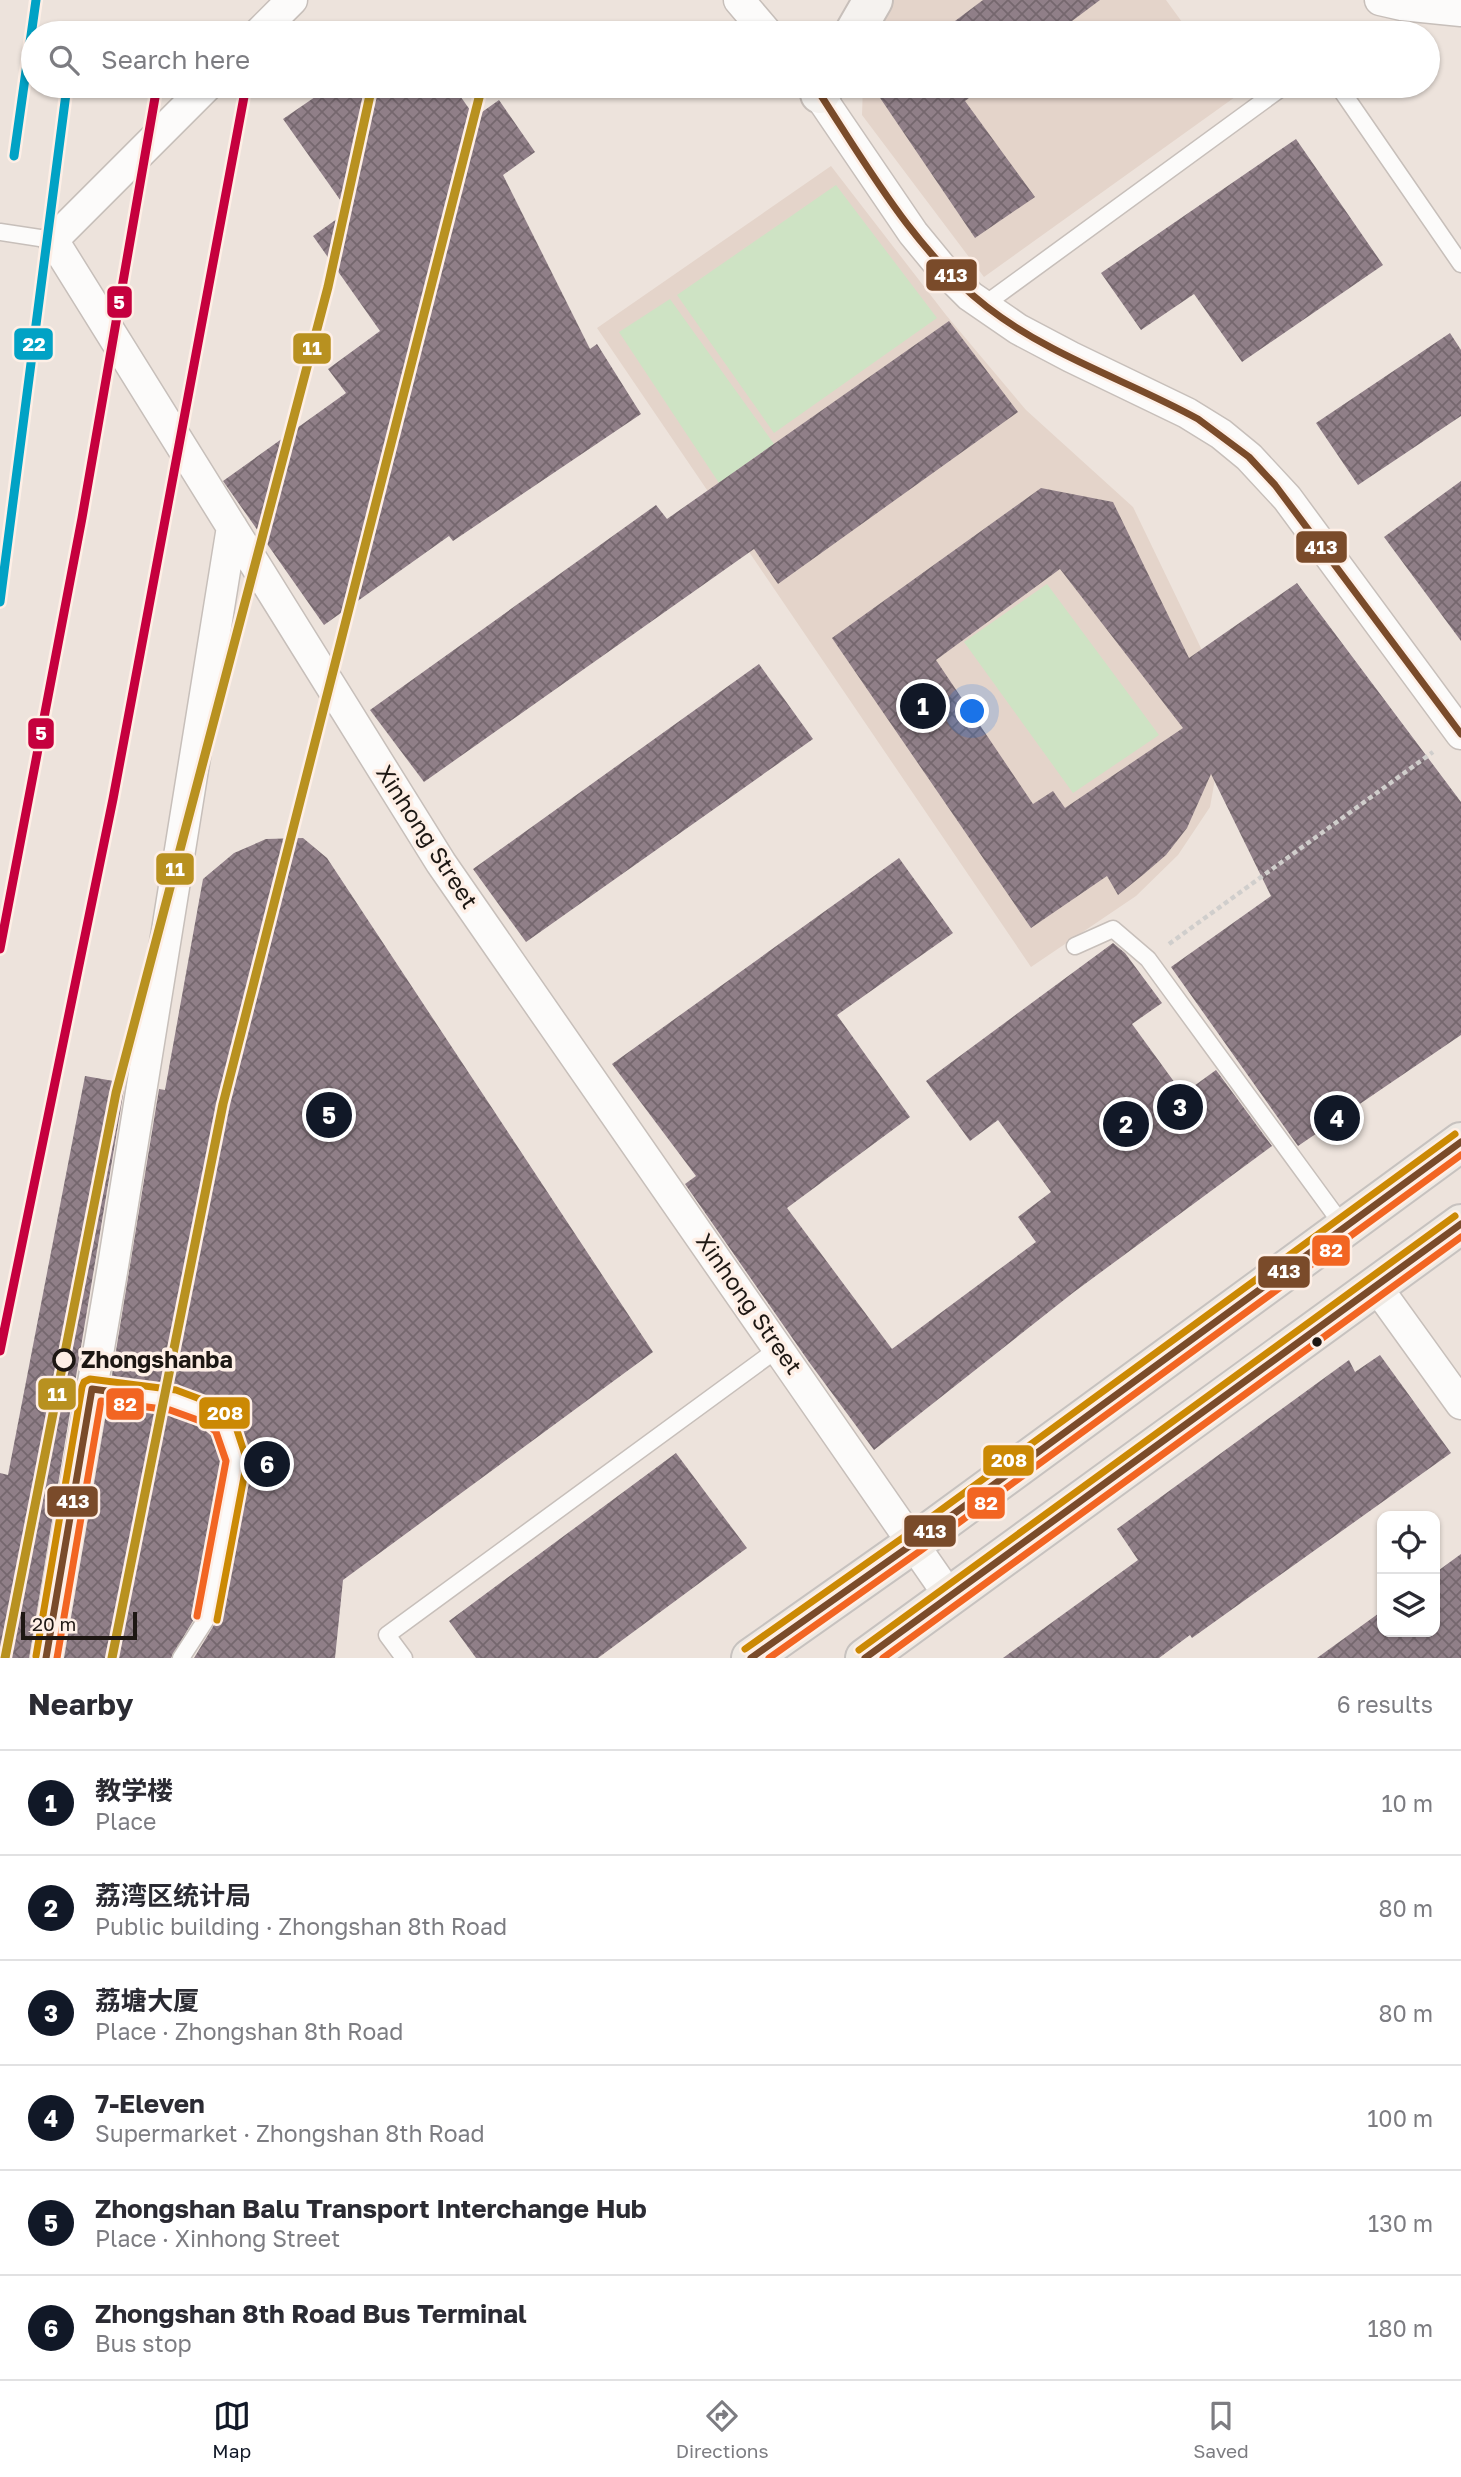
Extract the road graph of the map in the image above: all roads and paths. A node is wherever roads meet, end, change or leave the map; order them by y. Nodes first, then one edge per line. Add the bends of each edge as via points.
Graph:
1 (292, 0) edge
2 (739, 0) edge
3 (873, 0) edge
4 (1380, 0) edge
5 (1461, 11) edge
6 (271, 21) edge
7 (757, 21) edge
8 (861, 21) edge
9 (195, 98) edge
10 (825, 98) edge
11 (1268, 98) edge
12 (1347, 98) edge
13 (0, 232) edge
14 (53, 240) junction
15 (1461, 264) edge
16 (984, 305) junction
17 (232, 527) junction
18 (1460, 733) edge
19 (1075, 946) dead end
20 (1148, 959) junction
21 (1461, 1142) edge
22 (1461, 1224) edge
23 (1344, 1227) junction
24 (1376, 1286) junction
25 (779, 1348) junction
26 (92, 1389) junction
27 (1461, 1404) edge
28 (914, 1543) junction
29 (950, 1597) junction
30 (46, 1658) edge
31 (181, 1658) edge
32 (404, 1658) edge
33 (751, 1658) edge
34 (865, 1658) edge

1 - 6 street
2 - 7 street
3 - 8 street
4 - 5 street
9 - 14 street
10 - 16 street via 913,233 941,267
11 - 16 lane
12 - 15 lane
13 - 14 lane
14 - 17 street, Xinhong Street
16 - 18 street via 1018,329 1187,413 1249,457 1287,498
17 - 25 street, Xinhong Street via 441,863
17 - 26 street
18 - 20 path
19 - 20 lane via 1113,929
20 - 23 lane
21 - 23 main road
22 - 24 main road
23 - 28 main road
24 - 27 street
24 - 29 main road
25 - 28 street, Xinhong Street
25 - 32 lane via 387,1634
26 - 30 street
26 - 31 lane via 173,1400 211,1414 225,1426 237,1460 207,1618
28 - 29 street, Xinhong Street
28 - 33 main road
29 - 34 main road

